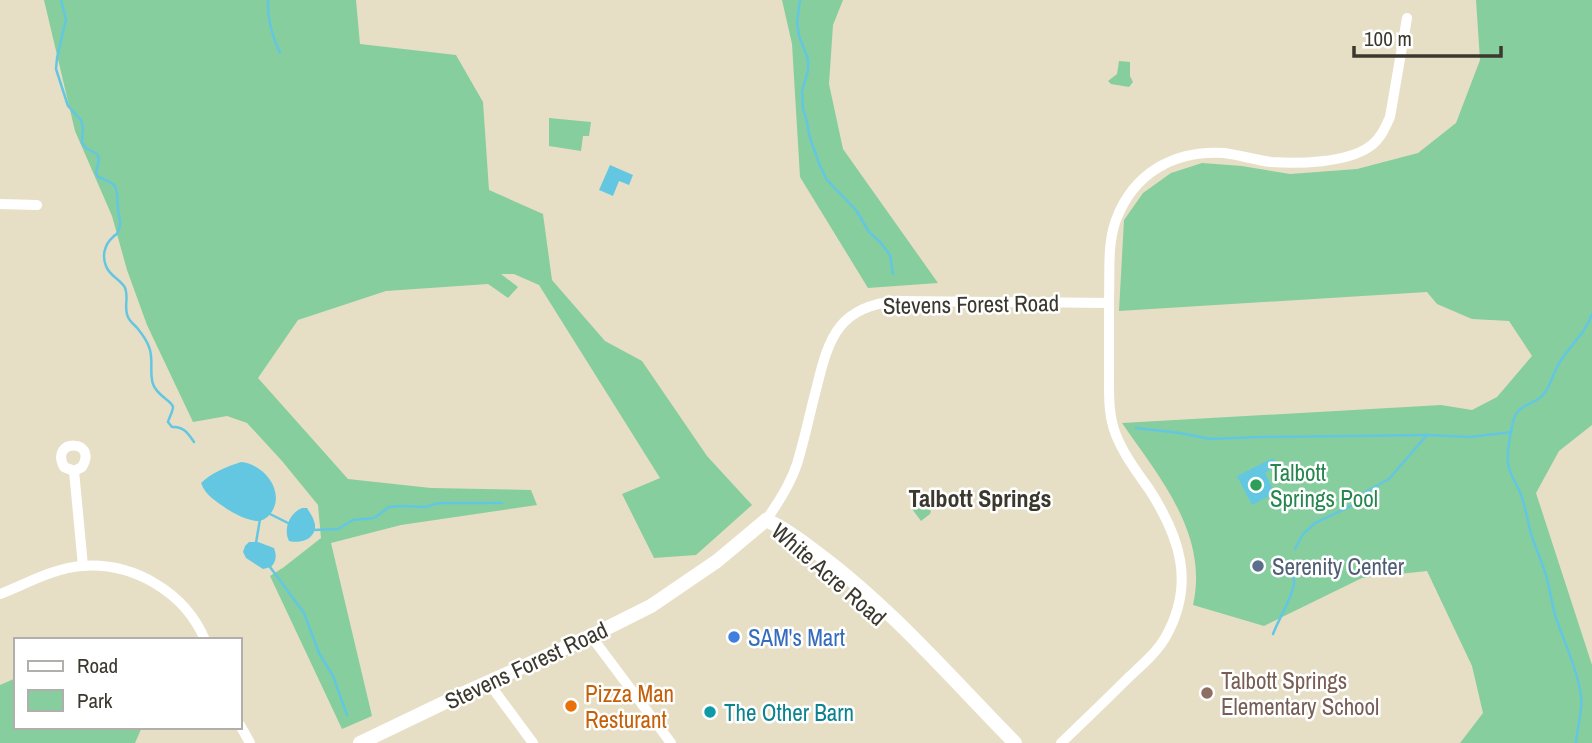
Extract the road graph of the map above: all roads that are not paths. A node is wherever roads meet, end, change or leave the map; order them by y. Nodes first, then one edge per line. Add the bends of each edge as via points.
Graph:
1 (1407, 18) dead end
2 (0, 204) edge
3 (37, 205) dead end
4 (1109, 303) junction
5 (74, 471) dead end
6 (766, 520) junction
7 (83, 566) junction
8 (0, 594) edge
9 (591, 636) junction
10 (204, 638) edge
11 (488, 682) junction
12 (359, 743) edge
13 (533, 743) edge
14 (671, 743) edge
15 (1001, 743) edge
16 (1015, 743) edge
17 (1061, 743) edge

1 - 4 street via 1390,117 1377,140 1336,159 1292,163 1202,153 1172,159 1152,170 1132,191 1116,219
2 - 3 street
4 - 6 street, Stevens Forest Road via 897,301 861,309 842,323 828,346 790,482
4 - 17 street via 1111,419 1123,450 1171,528 1182,587 1164,640
5 - 7 street
6 - 9 street, Stevens Forest Road via 672,593
6 - 15 street, White Acre Road via 874,612
6 - 16 street, White Acre Road via 860,588
7 - 8 street
7 - 10 street via 122,569 163,588 184,607
9 - 11 street, Stevens Forest Road
9 - 14 street
11 - 12 street, Stevens Forest Road
11 - 13 street

